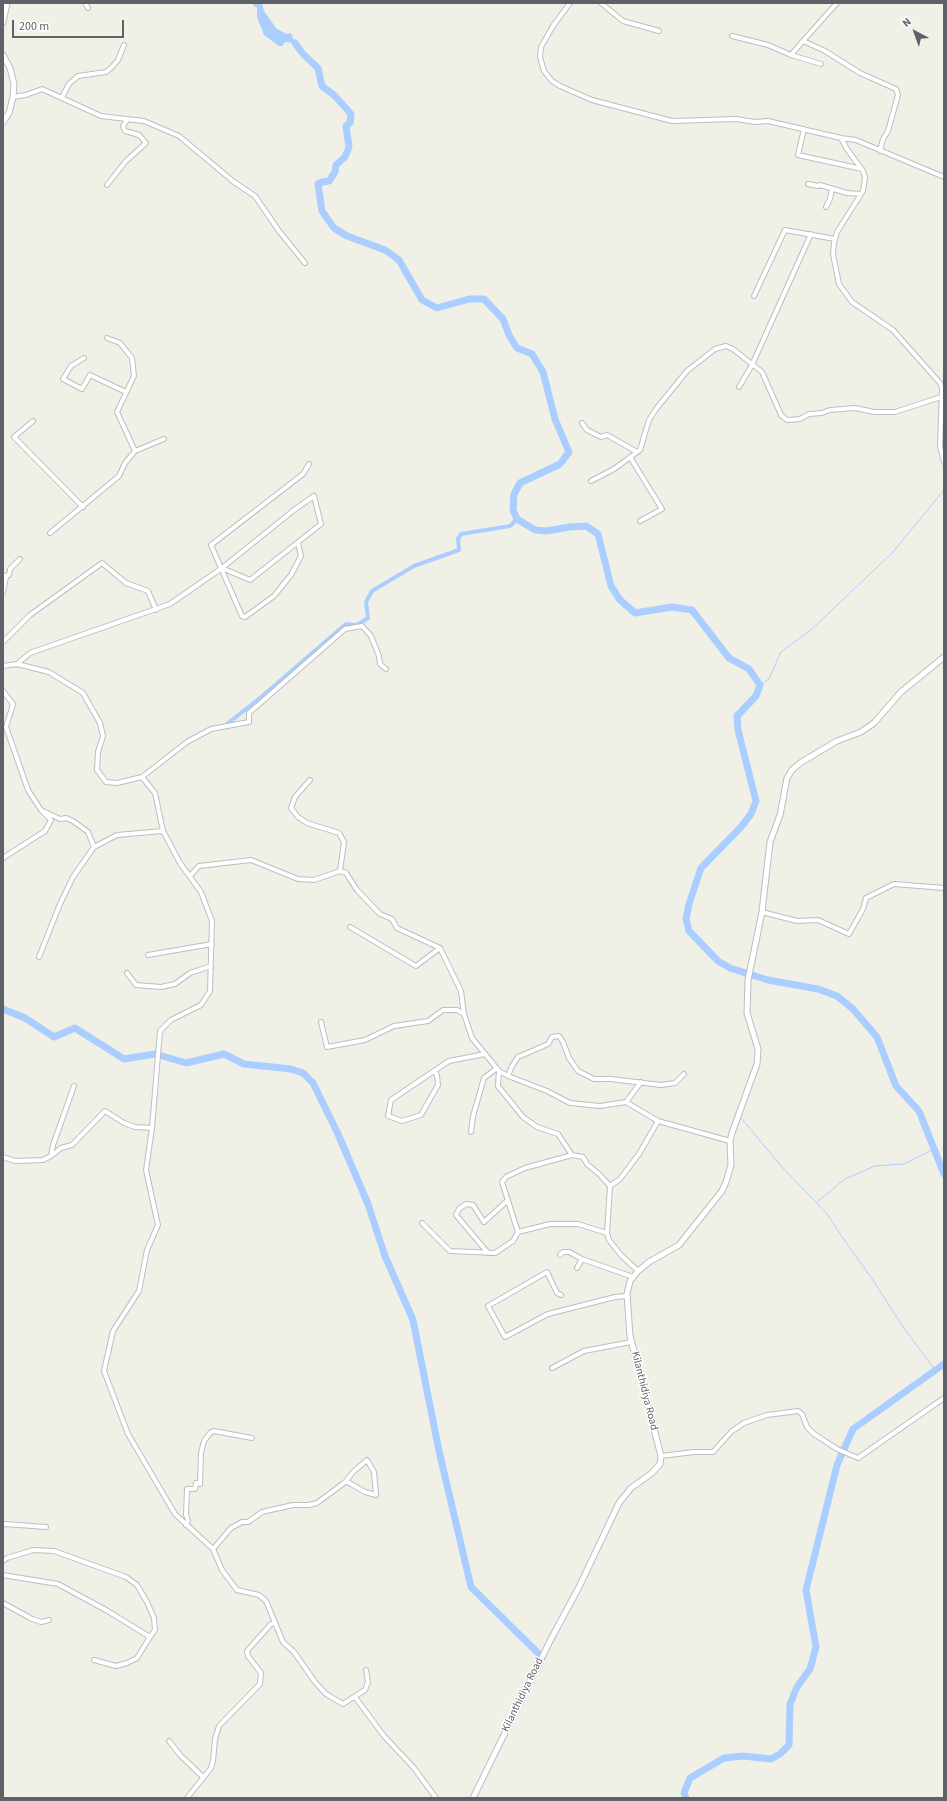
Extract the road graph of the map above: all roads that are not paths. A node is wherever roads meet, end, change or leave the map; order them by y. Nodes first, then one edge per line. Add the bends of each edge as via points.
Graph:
1 (6, 3) edge
2 (85, 3) edge
3 (570, 3) edge
4 (601, 3) edge
5 (837, 3) edge
6 (88, 8) dead end
7 (3, 22) edge
8 (659, 31) dead end
9 (732, 36) dead end
10 (803, 41) junction
11 (124, 45) dead end
12 (791, 54) junction
13 (3, 55) edge
14 (821, 64) dead end
15 (13, 97) junction
16 (62, 97) junction
17 (127, 120) junction
18 (3, 122) edge
19 (804, 129) junction
20 (841, 138) junction
21 (880, 151) junction
22 (862, 169) junction
23 (944, 177) edge
24 (808, 184) dead end
25 (107, 185) dead end
26 (832, 189) junction
27 (861, 194) junction
28 (826, 207) dead end
29 (811, 234) junction
30 (835, 239) junction
31 (305, 263) dead end
32 (754, 296) dead end
33 (107, 338) dead end
34 (84, 358) dead end
35 (752, 365) junction
36 (739, 387) dead end
37 (126, 392) junction
38 (941, 398) junction
39 (33, 421) dead end
40 (582, 423) dead end
41 (164, 439) dead end
42 (135, 451) junction
43 (637, 452) junction
44 (630, 457) junction
45 (944, 462) edge
46 (309, 464) dead end
47 (591, 481) dead end
48 (83, 507) junction
49 (640, 521) dead end
50 (50, 533) dead end
51 (298, 543) junction
52 (20, 559) dead end
53 (222, 568) junction
54 (5, 576) edge
55 (3, 592) edge
56 (156, 610) junction
57 (3, 642) edge
58 (944, 657) edge
59 (17, 664) junction
60 (3, 666) edge
61 (386, 669) dead end
62 (3, 691) edge
63 (3, 723) edge
64 (6, 727) junction
65 (142, 777) junction
66 (310, 780) dead end
67 (41, 810) junction
68 (163, 831) junction
69 (94, 847) junction
70 (3, 858) edge
71 (340, 872) junction
72 (190, 876) junction
73 (944, 888) edge
74 (762, 912) junction
75 (350, 927) dead end
76 (212, 944) junction
77 (440, 948) junction
78 (148, 955) dead end
79 (39, 956) dead end
80 (211, 966) junction
81 (128, 973) dead end
82 (464, 1014) junction
83 (321, 1022) dead end
84 (485, 1054) junction
85 (498, 1069) junction
86 (434, 1071) junction
87 (684, 1074) dead end
88 (508, 1076) junction
89 (641, 1082) junction
90 (74, 1086) dead end
91 (626, 1102) junction
92 (658, 1121) junction
93 (152, 1128) junction
94 (472, 1132) dead end
95 (730, 1141) junction
96 (572, 1155) junction
97 (51, 1156) junction
98 (3, 1157) edge
99 (610, 1186) junction
100 (508, 1200) junction
101 (422, 1223) dead end
102 (518, 1232) junction
103 (607, 1233) junction
104 (488, 1253) junction
105 (560, 1255) dead end
106 (582, 1259) junction
107 (577, 1268) dead end
108 (638, 1270) junction
109 (633, 1277) junction
110 (561, 1295) dead end
111 (627, 1296) junction
112 (632, 1342) junction
113 (552, 1368) dead end
114 (944, 1398) edge
115 (252, 1438) dead end
116 (661, 1456) junction
117 (346, 1481) junction
118 (3, 1525) edge
119 (186, 1525) junction
120 (46, 1527) dead end
121 (213, 1549) junction
122 (3, 1561) edge
123 (3, 1576) edge
124 (3, 1603) edge
125 (49, 1620) dead end
126 (275, 1623) junction
127 (150, 1637) junction
128 (94, 1660) dead end
129 (366, 1670) dead end
130 (355, 1697) junction
131 (169, 1740) dead end
132 (203, 1777) junction
133 (187, 1798) edge
134 (436, 1798) edge
135 (473, 1798) edge

1 - 7 street
2 - 6 street
3 - 19 street via 541,47 540,57 544,71 560,86 592,100 672,121 736,119 768,121
4 - 8 street via 623,21
5 - 10 street
9 - 12 street
10 - 12 street
10 - 21 street via 898,92
11 - 16 street via 118,60 111,68 106,72 78,76
12 - 14 street
13 - 15 street via 14,84
15 - 16 street via 42,89
15 - 18 street via 9,113
16 - 17 street via 101,116
17 - 25 street via 123,126 125,131 139,135 146,143 126,161
17 - 31 street via 144,121 179,136 234,182 255,196
19 - 20 street
19 - 22 street via 798,155
20 - 21 street via 849,138
20 - 22 street
21 - 23 street
22 - 27 street via 864,183
24 - 26 street via 820,184
26 - 27 street
26 - 28 street
27 - 30 street
29 - 30 street
29 - 32 street via 785,230
29 - 35 street
30 - 38 street via 833,254 837,276 847,297 893,330 940,383
33 - 37 street via 120,343 132,358 134,376
34 - 37 street via 71,366 63,380 82,389 90,375
35 - 36 street
35 - 38 street via 762,372 781,415 787,420 830,410 855,408 874,412 895,412
35 - 43 street via 729,346 715,349 703,358 687,371 656,409
37 - 42 street via 117,412
38 - 45 street via 940,446
39 - 48 street via 14,437
40 - 43 street via 587,430 601,437 607,435
41 - 42 street
42 - 48 street via 119,476
43 - 44 street
44 - 47 street
44 - 49 street via 662,509
46 - 53 street via 303,474 211,545
48 - 50 street
51 - 53 street via 250,580
51 - 53 street via 301,556 291,575 274,596 245,617 242,616
51 - 53 street via 321,524 314,496
52 - 54 street
53 - 56 street via 170,604
54 - 55 street
56 - 57 street via 148,591 126,583 102,564 30,615
56 - 59 street via 30,653
58 - 74 street, Kilanthidiya Road via 901,692 874,723 861,732 815,753 792,770 785,786 780,815 770,842
59 - 60 street
59 - 65 street via 49,672 83,693 100,723 103,736 98,752 97,770 106,782 117,783
61 - 65 street via 380,664 371,636 362,626 345,629 249,713 249,722 211,729 187,742
62 - 64 street via 13,704
63 - 64 street
64 - 67 street via 28,790
65 - 68 street via 155,793
66 - 71 street via 295,797 291,808 307,823 338,833 344,842
67 - 69 street via 60,819 73,821 88,832
67 - 70 street via 51,820 45,831
68 - 69 street via 117,836
68 - 72 street
69 - 79 street via 73,877
71 - 72 street via 314,880 298,879 250,860 199,866
71 - 77 street via 349,877 357,890 380,914 392,919 397,928
72 - 76 street via 201,892 212,921
73 - 74 street via 894,884 866,898 849,934 818,920 798,921
74 - 95 street, Kilanthidiya Road via 748,980 747,1013 758,1049 757,1064
75 - 77 street via 416,966
76 - 78 street
76 - 80 street
77 - 82 street via 461,991
80 - 81 street via 190,973 175,984 161,987 136,985
80 - 93 street via 210,991 201,1005 171,1020 160,1031
82 - 83 street via 457,1010 443,1010 428,1021 394,1026 365,1040 327,1047
82 - 84 street via 472,1038
84 - 85 street
84 - 86 street via 449,1061
85 - 88 street
85 - 94 street via 484,1078 473,1116
85 - 96 street via 498,1086 524,1117 537,1127 558,1134
86 - 86 street via 392,1100 388,1116 402,1121 421,1115 438,1085
87 - 89 street via 675,1083 661,1085
88 - 89 street via 518,1057 548,1044 552,1037 559,1036 578,1071 594,1078
88 - 91 street via 548,1091 570,1103 600,1106
89 - 91 street
90 - 97 street
91 - 92 street
92 - 95 street
92 - 99 street via 640,1154 620,1179
93 - 97 street via 130,1125 105,1111 72,1145 61,1148
93 - 119 street via 146,1170 158,1225 147,1250 140,1291 113,1331 104,1371 128,1434 175,1514
95 - 108 street, Kilanthidiya Road via 731,1165 722,1191 679,1245
96 - 99 street via 582,1157
96 - 100 street via 525,1168 506,1177 502,1182
97 - 98 street via 43,1160 15,1161
99 - 103 street
100 - 102 street
100 - 104 street via 484,1222 473,1205 466,1204 459,1208 456,1215
101 - 104 street via 450,1251
102 - 103 street via 550,1224 578,1224
102 - 104 street via 513,1241 495,1254
103 - 108 street via 621,1255
105 - 106 street via 569,1252
106 - 107 street
106 - 109 street
108 - 109 street, Kilanthidiya Road
109 - 111 street, Kilanthidiya Road
110 - 111 street via 557,1293 547,1272 488,1306 505,1337 548,1314
111 - 112 street, Kilanthidiya Road
112 - 113 street via 584,1351
112 - 116 street, Kilanthidiya Road
114 - 116 street via 858,1458 847,1455 811,1431 798,1411 767,1415 748,1421 732,1430 713,1452
115 - 119 street via 214,1431 210,1433 204,1441 201,1453 200,1484 196,1484 195,1489 187,1489
116 - 135 street, Kilanthidiya Road via 657,1469 630,1488 619,1504
117 - 117 street via 365,1492 376,1495 374,1472 366,1460
117 - 121 street via 317,1503 309,1506 292,1505 262,1512 248,1522 236,1525
118 - 120 street
119 - 121 street
121 - 126 street via 222,1570 237,1590 262,1597
122 - 127 street via 33,1550 54,1551 126,1577 137,1585 154,1618 155,1630
123 - 127 street via 58,1584
124 - 125 street via 32,1619 41,1622
126 - 130 street via 283,1642 294,1652 326,1694 343,1704
126 - 132 street via 271,1624 247,1651 261,1673 260,1684 219,1726 213,1761
127 - 128 street via 137,1658 127,1663 116,1666
129 - 130 street via 368,1682 365,1690
130 - 134 street
131 - 132 street
132 - 133 street

